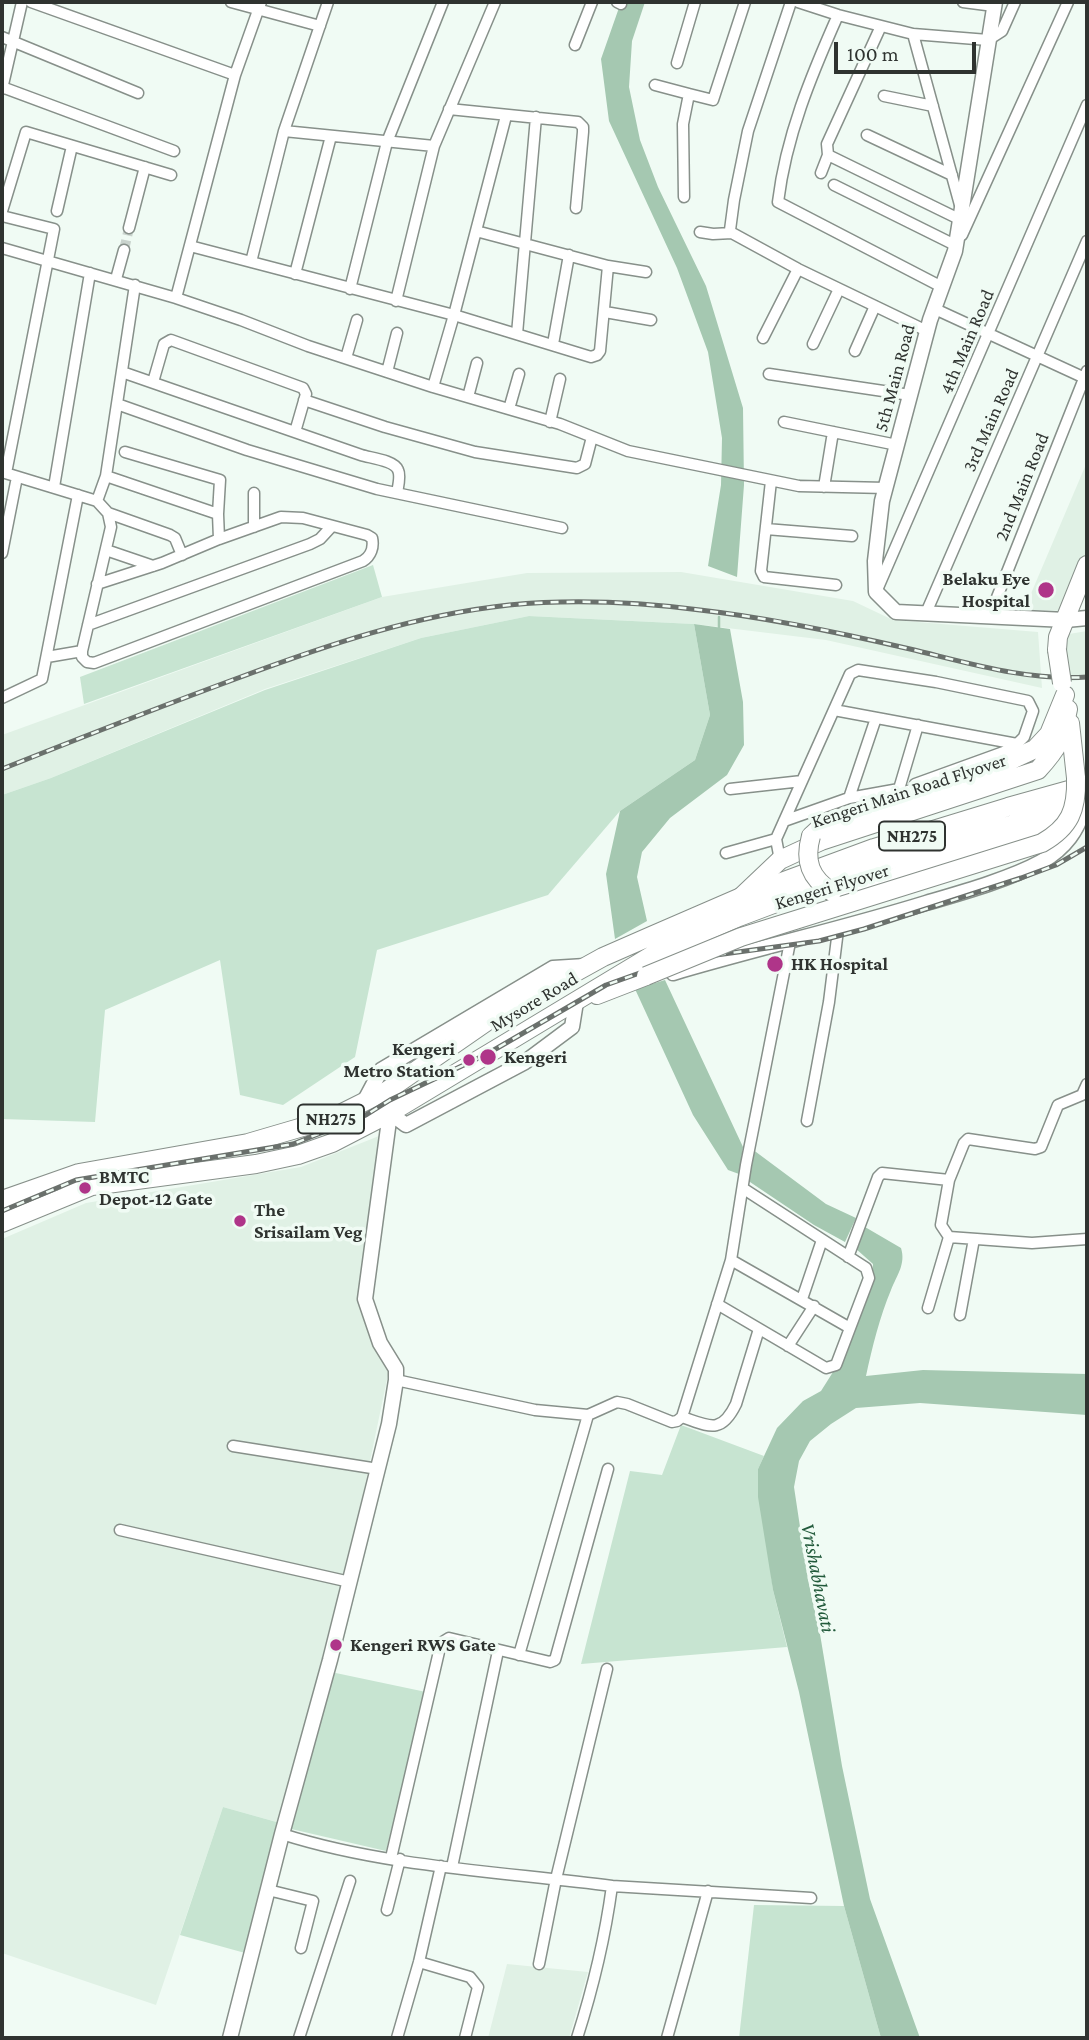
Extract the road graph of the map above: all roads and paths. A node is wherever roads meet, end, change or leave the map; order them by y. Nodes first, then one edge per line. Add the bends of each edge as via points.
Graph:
1 (22, 2) edge
2 (31, 2) edge
3 (328, 2) edge
4 (443, 2) edge
5 (495, 2) edge
6 (592, 2) edge
7 (695, 2) edge
8 (745, 2) edge
9 (791, 2) edge
10 (798, 2) edge
11 (963, 2) edge
12 (1015, 2) edge
13 (1068, 2) edge
14 (237, 3) edge
15 (813, 4) edge
16 (995, 4) edge
17 (260, 6) edge
18 (838, 15) junction
19 (320, 26) junction
20 (881, 26) junction
21 (913, 34) junction
22 (2, 37) edge
23 (988, 40) junction
24 (13, 41) junction
25 (575, 45) dead end
26 (677, 63) dead end
27 (235, 75) junction
28 (655, 85) dead end
29 (2, 87) edge
30 (138, 93) dead end
31 (689, 94) junction
32 (884, 96) dead end
33 (1087, 105) edge
34 (933, 106) junction
35 (449, 109) junction
36 (506, 116) junction
37 (536, 117) junction
38 (284, 131) junction
39 (867, 135) dead end
40 (331, 136) junction
41 (387, 142) junction
42 (72, 146) junction
43 (434, 146) junction
44 (174, 151) dead end
45 (828, 156) junction
46 (145, 167) junction
47 (821, 173) dead end
48 (171, 175) dead end
49 (952, 175) junction
50 (834, 185) dead end
51 (684, 197) dead end
52 (576, 208) dead end
53 (57, 211) dead end
54 (2, 213) edge
55 (960, 214) junction
56 (129, 228) tunnel mouth
57 (476, 231) junction
58 (699, 232) dead end
59 (732, 233) junction
60 (525, 242) junction
61 (1087, 242) edge
62 (190, 246) junction
63 (955, 248) junction
64 (2, 249) edge
65 (124, 250) tunnel mouth
66 (569, 255) junction
67 (48, 261) junction
68 (251, 262) junction
69 (608, 266) junction
70 (797, 269) junction
71 (646, 272) dead end
72 (90, 273) junction
73 (295, 274) junction
74 (116, 279) junction
75 (135, 285) junction
76 (942, 287) junction
77 (350, 289) junction
78 (838, 289) junction
79 (176, 298) junction
80 (396, 302) junction
81 (875, 306) junction
82 (934, 309) junction
83 (605, 312) junction
84 (454, 315) junction
85 (357, 320) dead end
86 (651, 320) dead end
87 (927, 331) junction
88 (397, 333) dead end
89 (517, 334) junction
90 (989, 335) junction
91 (763, 338) dead end
92 (553, 344) junction
93 (813, 344) dead end
94 (855, 351) dead end
95 (1038, 357) junction
96 (345, 358) junction
97 (477, 363) dead end
98 (122, 372) junction
99 (387, 372) junction
100 (519, 374) dead end
101 (769, 374) dead end
102 (1086, 376) edge
103 (559, 379) dead end
104 (153, 382) junction
105 (433, 387) junction
106 (909, 395) junction
107 (468, 397) junction
108 (304, 400) junction
109 (117, 404) junction
110 (509, 410) junction
111 (550, 422) junction
112 (784, 422) dead end
113 (295, 432) junction
114 (833, 432) junction
115 (592, 437) junction
116 (897, 444) junction
117 (125, 452) dead end
118 (9, 474) edge
119 (106, 476) junction
120 (771, 481) junction
121 (54, 487) junction
122 (824, 487) junction
123 (886, 488) junction
124 (254, 493) dead end
125 (397, 493) junction
126 (78, 495) junction
127 (97, 501) junction
128 (108, 513) junction
129 (218, 514) junction
130 (332, 526) junction
131 (254, 527) junction
132 (562, 528) dead end
133 (766, 529) junction
134 (852, 536) dead end
135 (219, 539) junction
136 (106, 550) junction
137 (2, 553) edge
138 (182, 555) junction
139 (1087, 565) edge
140 (153, 566) junction
141 (97, 584) junction
142 (836, 585) dead end
143 (876, 592) junction
144 (926, 613) junction
145 (990, 615) junction
146 (1087, 618) edge
147 (1066, 620) junction
148 (88, 625) junction
149 (82, 651) junction
150 (47, 657) junction
151 (2, 698) edge
152 (834, 710) junction
153 (876, 718) junction
154 (918, 725) junction
155 (1070, 737) edge
156 (1017, 744) junction
157 (802, 781) junction
158 (1082, 782) edge
159 (730, 789) dead end
160 (899, 789) junction
161 (849, 798) junction
162 (1082, 812) edge
163 (784, 821) junction
164 (775, 839) junction
165 (726, 853) dead end
166 (780, 859) junction
167 (741, 897) junction
168 (838, 930) junction
169 (790, 942) junction
170 (638, 973) junction
171 (576, 1002) junction
172 (1087, 1084) edge
173 (390, 1112) junction
174 (807, 1121) dead end
175 (949, 1180) junction
176 (744, 1189) junction
177 (2, 1200) edge
178 (2, 1223) edge
179 (949, 1237) junction
180 (974, 1239) junction
181 (1087, 1239) edge
182 (822, 1240) junction
183 (850, 1252) junction
184 (732, 1260) junction
185 (802, 1299) junction
186 (717, 1304) junction
187 (814, 1306) junction
188 (928, 1308) dead end
189 (960, 1315) dead end
190 (850, 1328) junction
191 (759, 1329) junction
192 (788, 1346) junction
193 (396, 1380) junction
194 (588, 1415) junction
195 (682, 1417) junction
196 (233, 1446) dead end
197 (378, 1469) junction
198 (608, 1469) dead end
199 (120, 1530) dead end
200 (349, 1582) junction
201 (498, 1651) junction
202 (519, 1655) junction
203 (607, 1669) dead end
204 (282, 1834) junction
205 (396, 1858) junction
206 (447, 1867) junction
207 (556, 1879) junction
208 (350, 1881) dead end
209 (612, 1886) junction
210 (268, 1890) junction
211 (708, 1891) junction
212 (811, 1898) dead end
213 (387, 1910) dead end
214 (301, 1948) dead end
215 (419, 1962) junction
216 (539, 1964) dead end
217 (230, 2038) edge
218 (299, 2038) edge
219 (397, 2038) edge
220 (465, 2038) edge
221 (577, 2038) edge
222 (667, 2038) edge

1 - 24 street
2 - 27 street
3 - 19 street
4 - 41 street
5 - 35 street
6 - 25 street
7 - 26 street
8 - 31 street via 713,100
9 - 59 street via 748,131
10 - 15 street
11 - 16 street
12 - 23 street via 1003,31
13 - 63 street, 5th Main Road
14 - 17 street
15 - 18 street
16 - 23 street
17 - 19 street
17 - 27 street
18 - 20 street
18 - 76 street via 804,92 778,202
19 - 38 street
20 - 21 street
20 - 45 street via 827,144
21 - 23 street
21 - 34 street
22 - 24 street
23 - 55 street
24 - 29 street
24 - 30 street
27 - 62 street
28 - 31 street
29 - 44 street
31 - 51 street via 683,124
32 - 34 street
33 - 90 street, 4th Main Road
34 - 49 street
35 - 36 street
35 - 43 street
36 - 37 street
36 - 57 street
37 - 52 street via 578,122 583,127
37 - 60 street
38 - 40 street
38 - 68 street
39 - 49 street
40 - 41 street
40 - 73 street
41 - 43 street
41 - 77 street
42 - 46 street
42 - 53 street
42 - 54 street via 26,131
43 - 80 street
45 - 47 street
45 - 55 street
46 - 48 street
46 - 56 street
49 - 55 street
50 - 63 street
54 - 67 street via 54,229
55 - 63 street
57 - 60 street
57 - 84 street
58 - 59 street
59 - 70 street
60 - 66 street
60 - 89 street
61 - 95 street, 3rd Main Road
62 - 68 street
62 - 79 street
63 - 76 street, 5th Main Road
64 - 67 street
65 - 74 street
66 - 69 street
66 - 92 street
67 - 72 street
67 - 118 street
68 - 73 street
69 - 71 street
69 - 83 street
70 - 78 street
70 - 91 street
72 - 74 street
72 - 121 street
73 - 77 street
74 - 75 street
75 - 79 street
75 - 98 street
76 - 82 street, 5th Main Road
77 - 80 street
78 - 81 street
78 - 93 street
79 - 96 street
80 - 84 street
81 - 87 street
81 - 94 street
82 - 87 street, 5th Main Road
82 - 90 street
83 - 86 street
83 - 92 street via 597,355
84 - 89 street
84 - 105 street
85 - 96 street
87 - 106 street, 5th Main Road
88 - 99 street
89 - 92 street
90 - 95 street
90 - 143 street, 4th Main Road
95 - 102 street
95 - 144 street, 3rd Main Road
96 - 99 street
97 - 107 street
98 - 104 street
98 - 109 street
99 - 105 street
100 - 110 street
101 - 106 street
102 - 145 street, 2nd Main Road
103 - 111 street
104 - 108 street via 164,344 171,340 303,388
104 - 113 street
105 - 107 street
106 - 116 street, 5th Main Road
107 - 110 street
108 - 113 street
108 - 115 street via 475,452 577,468 585,464
109 - 119 street
109 - 125 street via 247,450
110 - 111 street
111 - 115 street
112 - 114 street
113 - 125 street via 394,465 399,474
114 - 116 street
114 - 122 street
115 - 120 street via 628,451
116 - 123 street, 5th Main Road
117 - 129 street via 220,480
118 - 121 street
118 - 137 street
119 - 127 street
119 - 129 street
120 - 122 street
120 - 133 street
121 - 126 street
122 - 123 street
123 - 143 street, 5th Main Road via 875,561
124 - 131 street
125 - 132 street
126 - 127 street
126 - 150 street
127 - 128 street
128 - 136 street via 111,527
128 - 138 street via 170,535
129 - 135 street
130 - 131 street via 292,516
130 - 148 street via 310,544
130 - 149 street via 372,538 369,557 94,663 82,657
131 - 135 street
133 - 134 street
133 - 142 street via 764,577
135 - 138 street
136 - 140 street
136 - 141 street
138 - 140 street
139 - 147 main road
140 - 141 street
141 - 148 street
143 - 144 street via 896,611
144 - 145 street
145 - 147 street
146 - 147 street
147 - 155 main road, Kengeri Main Road Flyover, bridge via 1057,650
148 - 149 street
149 - 150 street
150 - 151 street via 42,679
152 - 153 street
152 - 156 street via 850,674 858,670 936,682 1027,701 1033,711
152 - 157 street
153 - 154 street
153 - 161 street
154 - 156 street
154 - 160 street
155 - 158 main road, Kengeri Flyover
155 - 162 main road, Kengeri Flyover, bridge via 824,823 811,836 808,864 820,884 832,892 851,892
155 - 166 main road, Kengeri Main Road Flyover via 1038,770 821,841
156 - 160 street
157 - 159 street
157 - 163 street
158 - 167 main road, Mysore Road / NH275 via 874,848
158 - 170 main road, Kengeri Flyover, bridge via 1071,817 1042,843
160 - 161 street
161 - 163 street
162 - 168 street via 1070,838 1042,861 958,894
162 - 170 main road, Mysore Road / NH275 via 890,860 654,954
163 - 164 street
164 - 165 street
164 - 166 street
166 - 167 main road, Kengeri Main Road Flyover
167 - 177 main road, Mysore Road / NH275 via 587,966 489,1020 388,1090 330,1119 248,1143 79,1173
168 - 169 street
168 - 174 street
169 - 170 street via 652,979
169 - 176 street
170 - 171 main road, Mysore Road / NH275
171 - 173 main road, Mysore Road / NH275
171 - 173 street via 572,1027 525,1062 406,1125
172 - 175 street via 1082,1096 1058,1105 1041,1147 968,1139
173 - 178 main road, Mysore Road / NH275 via 332,1143 298,1155 92,1186
173 - 193 street via 365,1299 380,1343 396,1369
175 - 179 street via 941,1225
175 - 183 street via 882,1173
176 - 182 street
176 - 184 street
179 - 180 street
179 - 188 street
180 - 181 street via 1032,1243
180 - 189 street
182 - 183 street
182 - 185 street
183 - 190 street via 869,1278
184 - 185 street
184 - 186 street
185 - 187 street
186 - 191 street
186 - 195 street
187 - 190 street
187 - 192 street
190 - 192 street via 831,1368
191 - 192 street
191 - 195 street via 731,1415 711,1426
193 - 194 street via 535,1410
193 - 197 street
194 - 195 street via 617,1402 672,1422
194 - 202 street
196 - 197 street
197 - 200 street
198 - 202 street via 555,1660
199 - 200 street
200 - 204 street
201 - 202 street
201 - 205 street via 449,1638 441,1643
201 - 206 street
203 - 207 street
204 - 205 street via 319,1846
204 - 210 street
205 - 206 street
205 - 213 street
206 - 207 street
206 - 215 street
207 - 209 street
207 - 216 street
208 - 218 street
209 - 211 street
209 - 221 street via 607,1924
210 - 214 street via 313,1901
210 - 217 street
211 - 212 street
211 - 222 street
215 - 219 street
215 - 220 street via 476,1981

